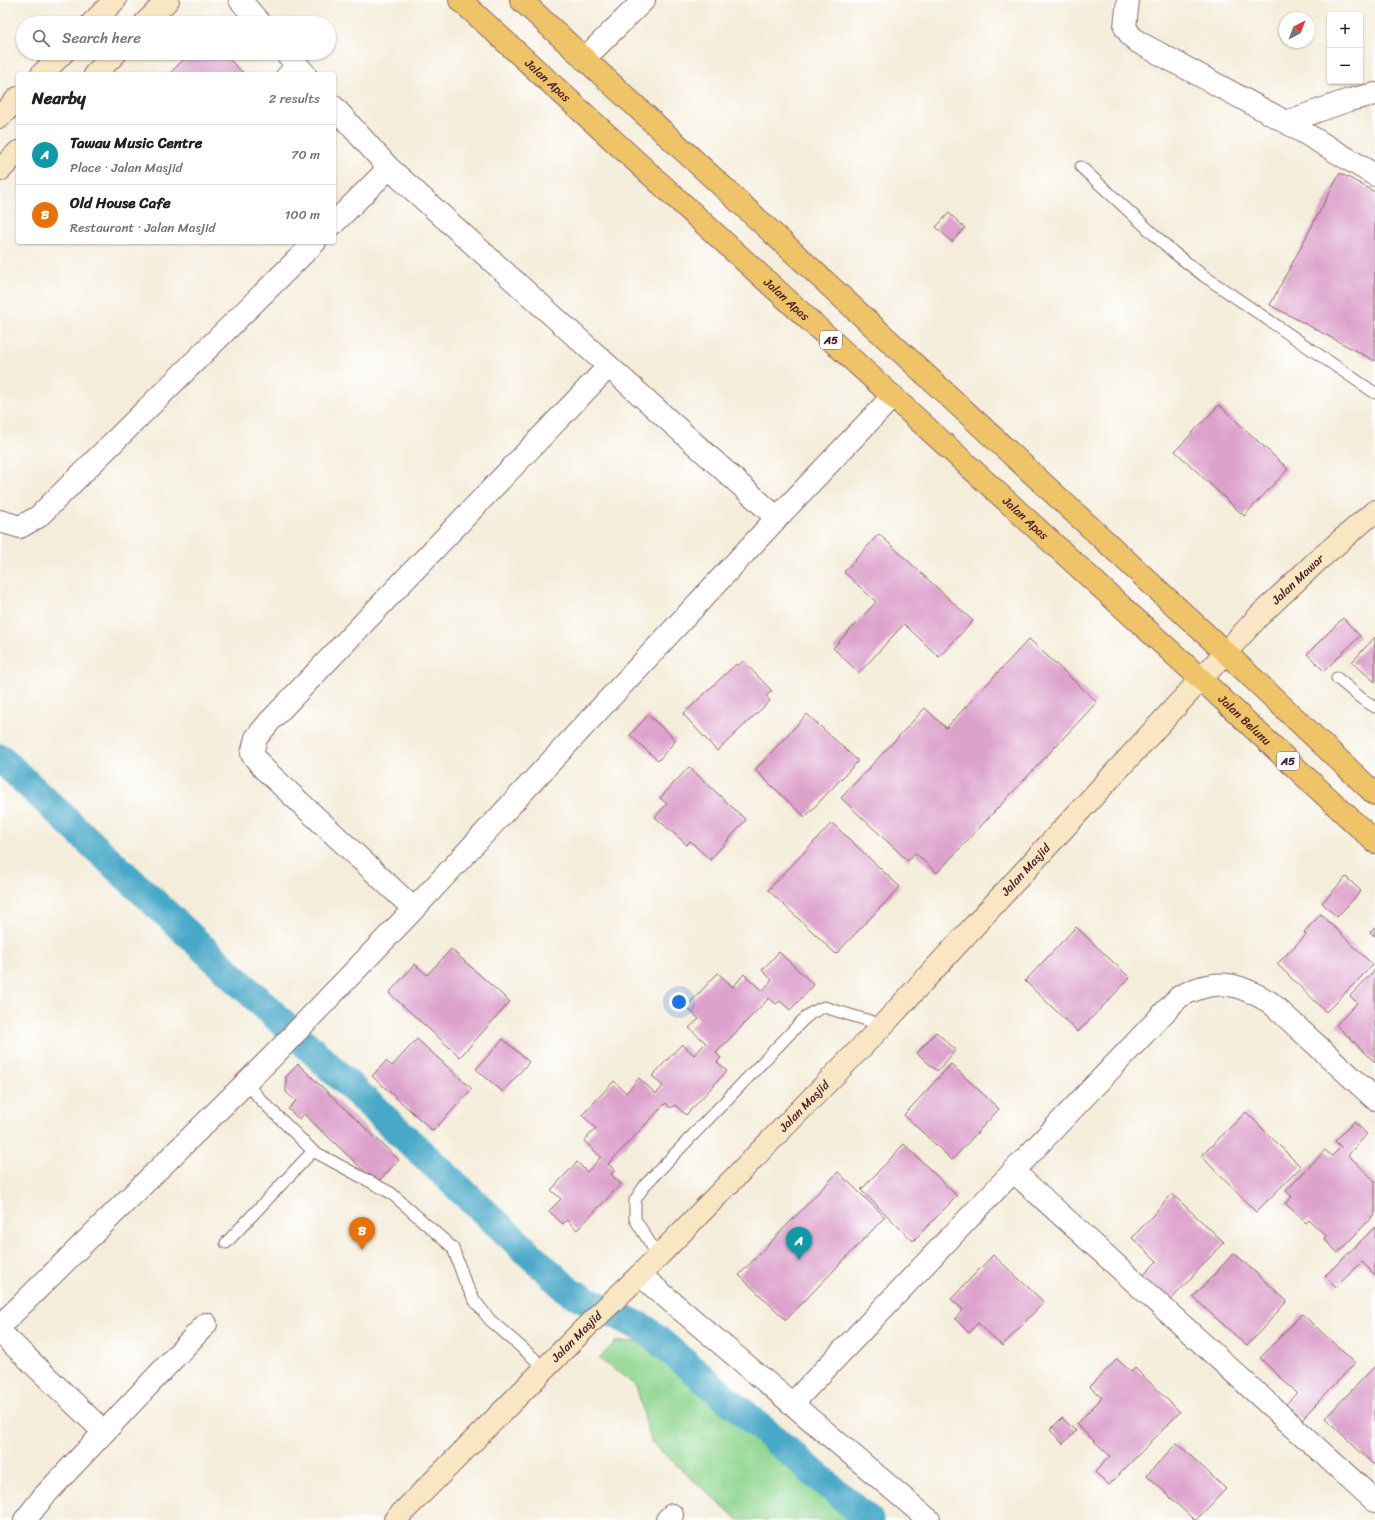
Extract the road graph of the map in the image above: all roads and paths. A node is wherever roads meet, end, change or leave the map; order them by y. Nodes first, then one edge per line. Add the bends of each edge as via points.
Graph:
1 (115, 0) edge
2 (168, 0) edge
3 (240, 0) edge
4 (460, 0) edge
5 (521, 0) edge
6 (644, 0) edge
7 (1128, 0) edge
8 (99, 16) edge
9 (152, 16) edge
10 (254, 16) edge
11 (584, 59) junction
12 (56, 60) edge
13 (109, 60) edge
14 (44, 72) edge
15 (97, 72) edge
16 (1375, 94) edge
17 (16, 100) edge
18 (336, 109) edge
19 (0, 117) edge
20 (1286, 122) junction
21 (16, 154) edge
22 (1081, 167) dead end
23 (1, 168) edge
24 (389, 168) junction
25 (1375, 175) edge
26 (336, 221) edge
27 (313, 244) edge
28 (608, 367) junction
29 (1375, 393) edge
30 (893, 396) junction
31 (1375, 511) edge
32 (777, 518) junction
33 (0, 521) edge
34 (1226, 653) junction
35 (1337, 678) dead end
36 (1202, 680) junction
37 (1375, 707) edge
38 (1375, 794) edge
39 (1375, 842) edge
40 (414, 909) junction
41 (883, 1025) junction
42 (246, 1082) junction
43 (1375, 1099) edge
44 (312, 1151) junction
45 (1013, 1171) junction
46 (226, 1243) dead end
47 (658, 1256) junction
48 (640, 1275) junction
49 (206, 1324) dead end
50 (0, 1326) edge
51 (0, 1332) edge
52 (545, 1368) junction
53 (792, 1404) junction
54 (104, 1432) junction
55 (1375, 1501) edge
56 (25, 1520) edge
57 (395, 1520) edge
58 (929, 1520) edge

1 - 8 street
2 - 9 street
3 - 10 street
4 - 30 highway, Jalan Apas / A5
5 - 11 highway
6 - 11 street
7 - 20 street via 1125,27 1138,42
11 - 34 highway
12 - 14 street
13 - 15 street
16 - 20 street via 1349,100
17 - 19 street
18 - 24 street
20 - 25 street
21 - 23 street
22 - 29 lane via 1173,252 1199,272
24 - 26 street
24 - 28 street
27 - 33 street via 38,517 20,527
28 - 32 street
28 - 40 street via 256,738 252,754 263,768
30 - 32 street
30 - 36 highway, Jalan Apas / A5
31 - 34 street, Jalan Mawar via 1259,616
32 - 40 street
34 - 36 street, Jalan Mawar
34 - 38 highway
35 - 37 lane
36 - 39 highway, Jalan Belunu / A5
36 - 41 street, Jalan Masjid
40 - 42 street
41 - 47 street, Jalan Masjid
41 - 47 lane via 824,1007 811,1012 803,1020 646,1185 635,1200 635,1219
42 - 44 lane
42 - 50 street
43 - 45 street via 1271,1003 1252,991 1234,985 1216,984 1194,989 1179,997
44 - 46 lane
44 - 52 lane via 391,1193 453,1248 464,1282 475,1301 490,1320
45 - 53 street
45 - 55 street
47 - 48 street, Jalan Masjid
48 - 52 street, Jalan Masjid
48 - 53 street
49 - 54 street
51 - 54 street
52 - 57 street, Jalan Masjid
53 - 58 street
54 - 56 street

